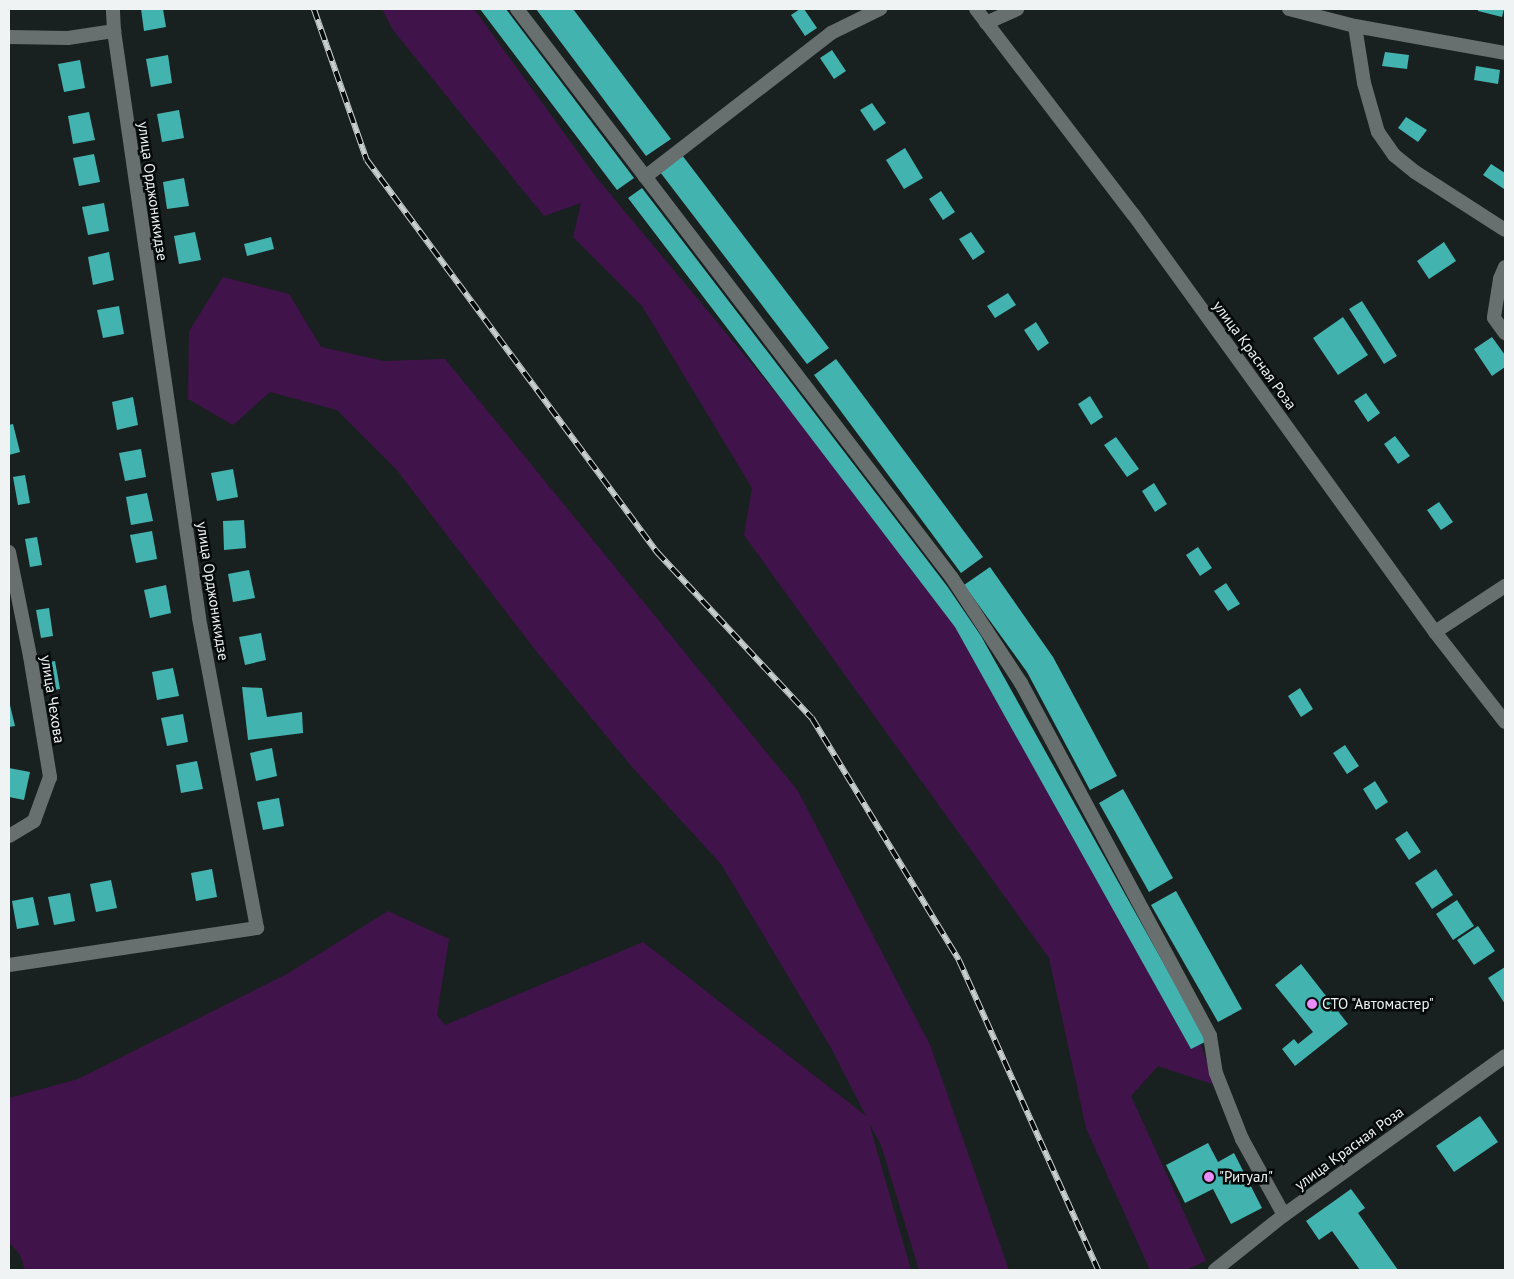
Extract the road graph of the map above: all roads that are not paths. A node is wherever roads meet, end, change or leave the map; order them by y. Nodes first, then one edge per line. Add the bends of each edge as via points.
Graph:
1 (113, 9) edge
2 (516, 9) edge
3 (880, 9) edge
4 (976, 9) edge
5 (1017, 9) edge
6 (1289, 9) edge
7 (986, 23) junction
8 (1355, 26) junction
9 (114, 31) junction
10 (9, 37) edge
11 (1505, 53) edge
12 (645, 177) junction
13 (1505, 230) edge
14 (1505, 267) edge
15 (1505, 333) edge
16 (9, 552) edge
17 (1505, 586) edge
18 (1436, 632) junction
19 (1505, 722) edge
20 (9, 836) edge
21 (9, 964) edge
22 (1505, 1056) edge
23 (1284, 1215) junction
24 (1215, 1270) edge

1 - 9 street, улица Орджоникидзе
2 - 12 street
3 - 12 street via 831,33
4 - 7 street, улица Красная Роза
5 - 7 street
6 - 8 street
7 - 18 street, улица Красная Роза via 1133,214
8 - 11 street
8 - 13 street via 1364,83 1378,132 1394,154 1415,172
9 - 10 street via 68,38
9 - 21 street, улица Орджоникидзе via 199,617 258,928
12 - 23 street via 952,578 1021,683 1210,1036 1216,1073 1242,1139
14 - 15 street via 1500,278 1494,318
16 - 20 street, улица Чехова via 50,777 34,821
17 - 18 street
18 - 19 street, улица Красная Роза
22 - 23 street, улица Красная Роза
23 - 24 street, улица Красная Роза

